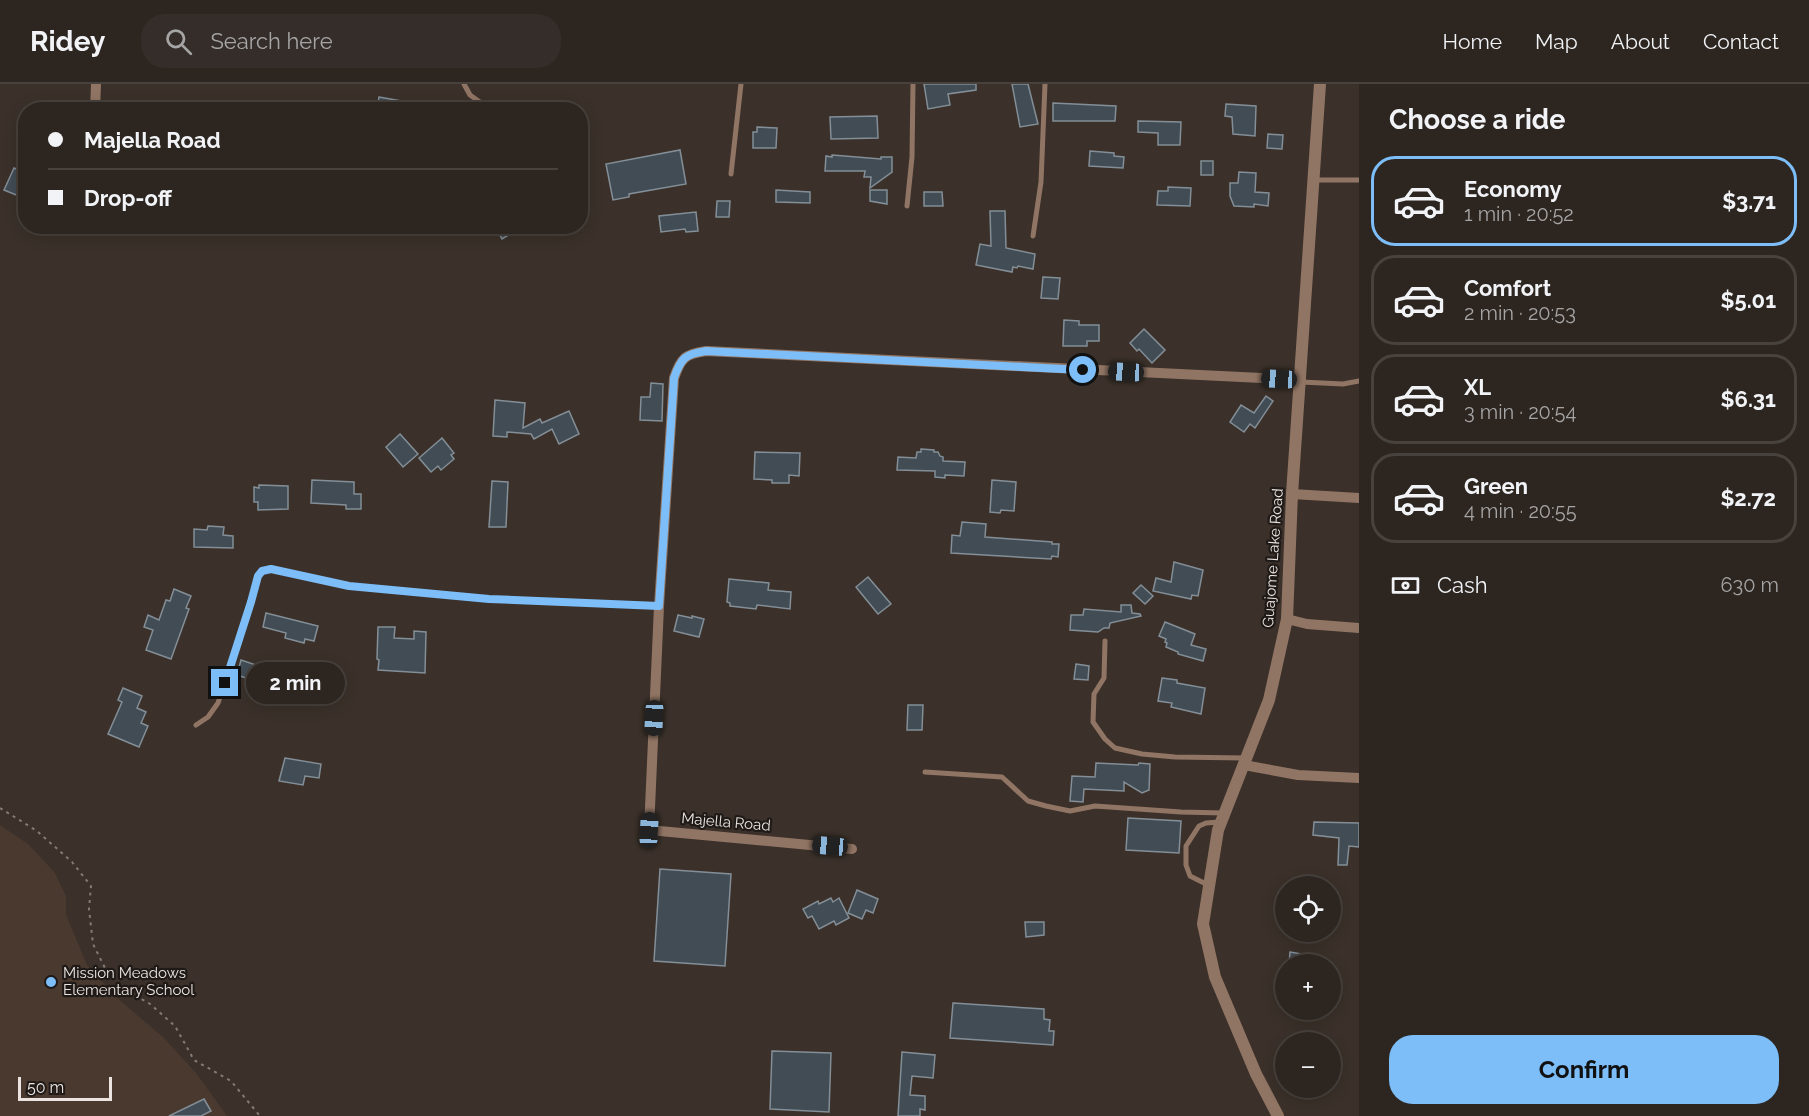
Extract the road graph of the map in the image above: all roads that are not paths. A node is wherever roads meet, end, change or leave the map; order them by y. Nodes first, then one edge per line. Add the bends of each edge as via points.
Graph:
1 (96, 84) edge
2 (464, 84) edge
3 (741, 84) edge
4 (913, 84) edge
5 (1045, 84) edge
6 (1320, 84) edge
7 (95, 102) edge
8 (480, 102) edge
9 (731, 174) dead end
10 (1314, 180) junction
11 (1359, 180) edge
12 (907, 206) dead end
13 (1033, 236) dead end
14 (1301, 381) junction
15 (1359, 381) edge
16 (1292, 494) junction
17 (1359, 498) edge
18 (659, 606) junction
19 (1287, 619) junction
20 (1359, 628) edge
21 (1105, 641) dead end
22 (196, 725) dead end
23 (1245, 761) junction
24 (925, 772) dead end
25 (1359, 778) edge
26 (1223, 817) junction
27 (852, 849) dead end
28 (1209, 885) junction
29 (1278, 1116) edge

1 - 7 street
2 - 8 lane
3 - 9 lane
4 - 12 lane
5 - 13 lane via 1041,182
6 - 10 street, Guajome Lake Road
10 - 11 lane
10 - 14 street, Guajome Lake Road
14 - 15 lane
14 - 16 street, Guajome Lake Road
14 - 18 street, Majella Road via 706,351 692,354 680,362 674,378
16 - 17 street
16 - 19 street, Guajome Lake Road
18 - 22 lane via 489,599 349,586 271,569 262,571 218,703
18 - 27 street, Majella Road via 649,830
19 - 20 street
19 - 23 street, Guajome Lake Road via 1269,700
21 - 23 lane via 1104,678 1094,694 1093,722 1115,748 1142,754
23 - 25 street via 1298,775
23 - 26 street, Guajome Lake Road
24 - 26 lane via 1002,777 1028,801 1070,811 1095,806
26 - 28 street, Guajome Lake Road
26 - 28 lane via 1199,826 1186,846 1190,876
28 - 29 street, Guajome Lake Road via 1203,924 1215,977

